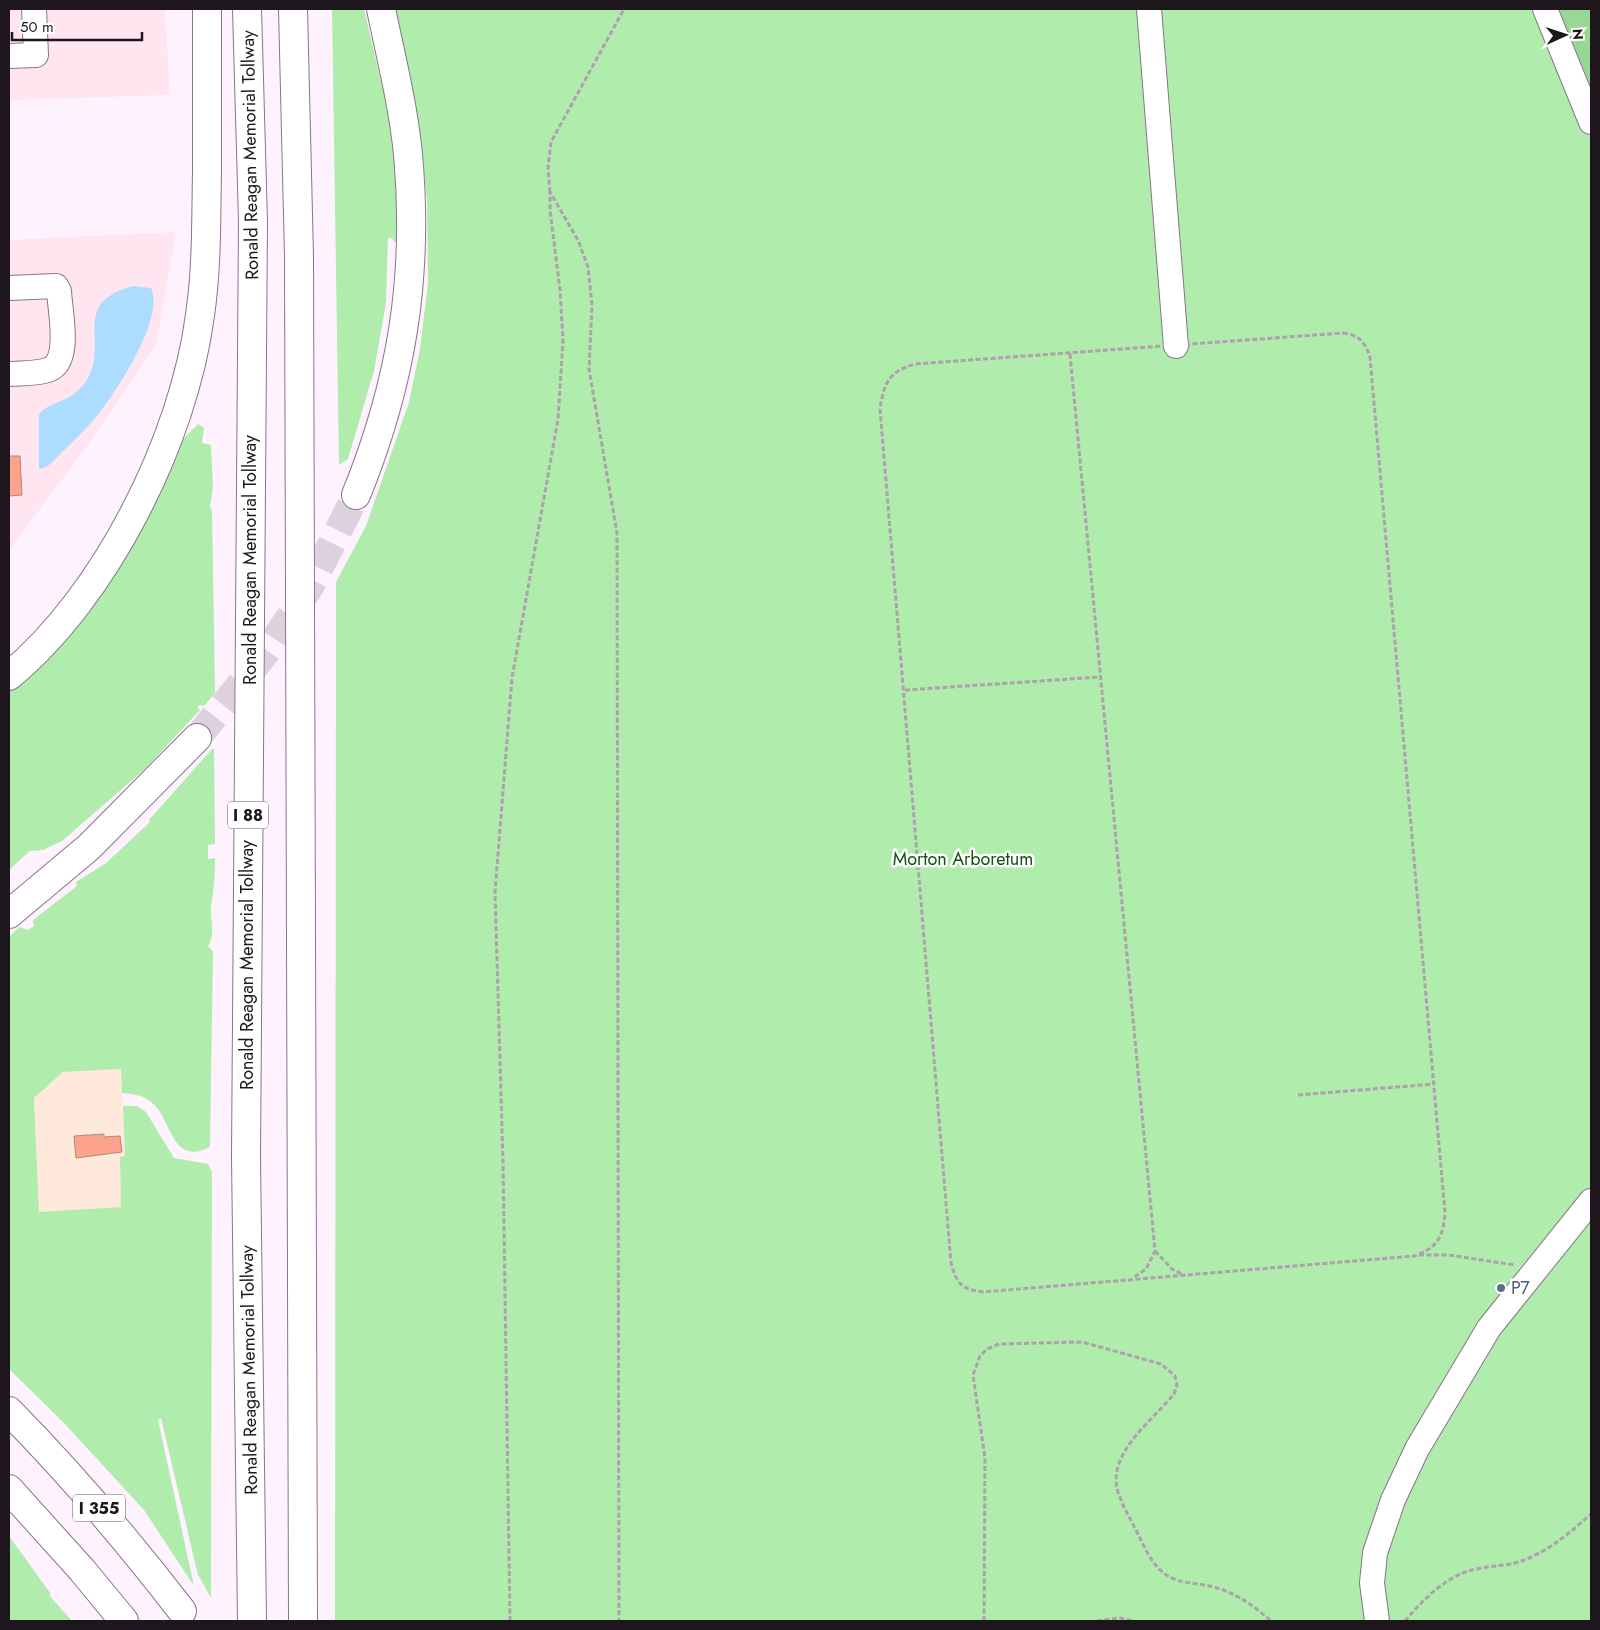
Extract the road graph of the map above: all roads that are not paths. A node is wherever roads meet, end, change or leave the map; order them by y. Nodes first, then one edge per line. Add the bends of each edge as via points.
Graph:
1 (34, 9) edge
2 (207, 9) edge
3 (247, 9) edge
4 (294, 9) edge
5 (381, 9) edge
6 (1149, 9) edge
7 (1545, 9) edge
8 (9, 56) edge
9 (1591, 122) edge
10 (9, 288) edge
11 (1176, 346) road end
12 (9, 374) edge
13 (356, 495) tunnel mouth
14 (9, 676) edge
15 (197, 738) tunnel mouth
16 (9, 914) edge
17 (1591, 1201) edge
18 (9, 1411) edge
19 (9, 1489) edge
20 (182, 1612) dead end
21 (124, 1621) edge
22 (252, 1621) edge
23 (303, 1621) edge
24 (1377, 1621) edge

1 - 8 lane via 36,55
2 - 14 highway via 206,242 200,316 184,388 164,448 136,511 100,574 54,631
3 - 22 highway, Ronald Reagan Memorial Tollway / I 88 via 253,221 246,1158
4 - 23 highway via 300,256
5 - 13 highway via 408,154 411,264 398,364 372,454
6 - 11 lane
7 - 9 lane
10 - 12 lane via 56,286 62,351 59,362 50,370
15 - 16 highway via 89,847
17 - 24 lane via 1489,1328 1417,1449 1393,1500 1375,1553 1372,1583
18 - 20 highway, I 355 via 117,1528
19 - 21 highway, I 355

